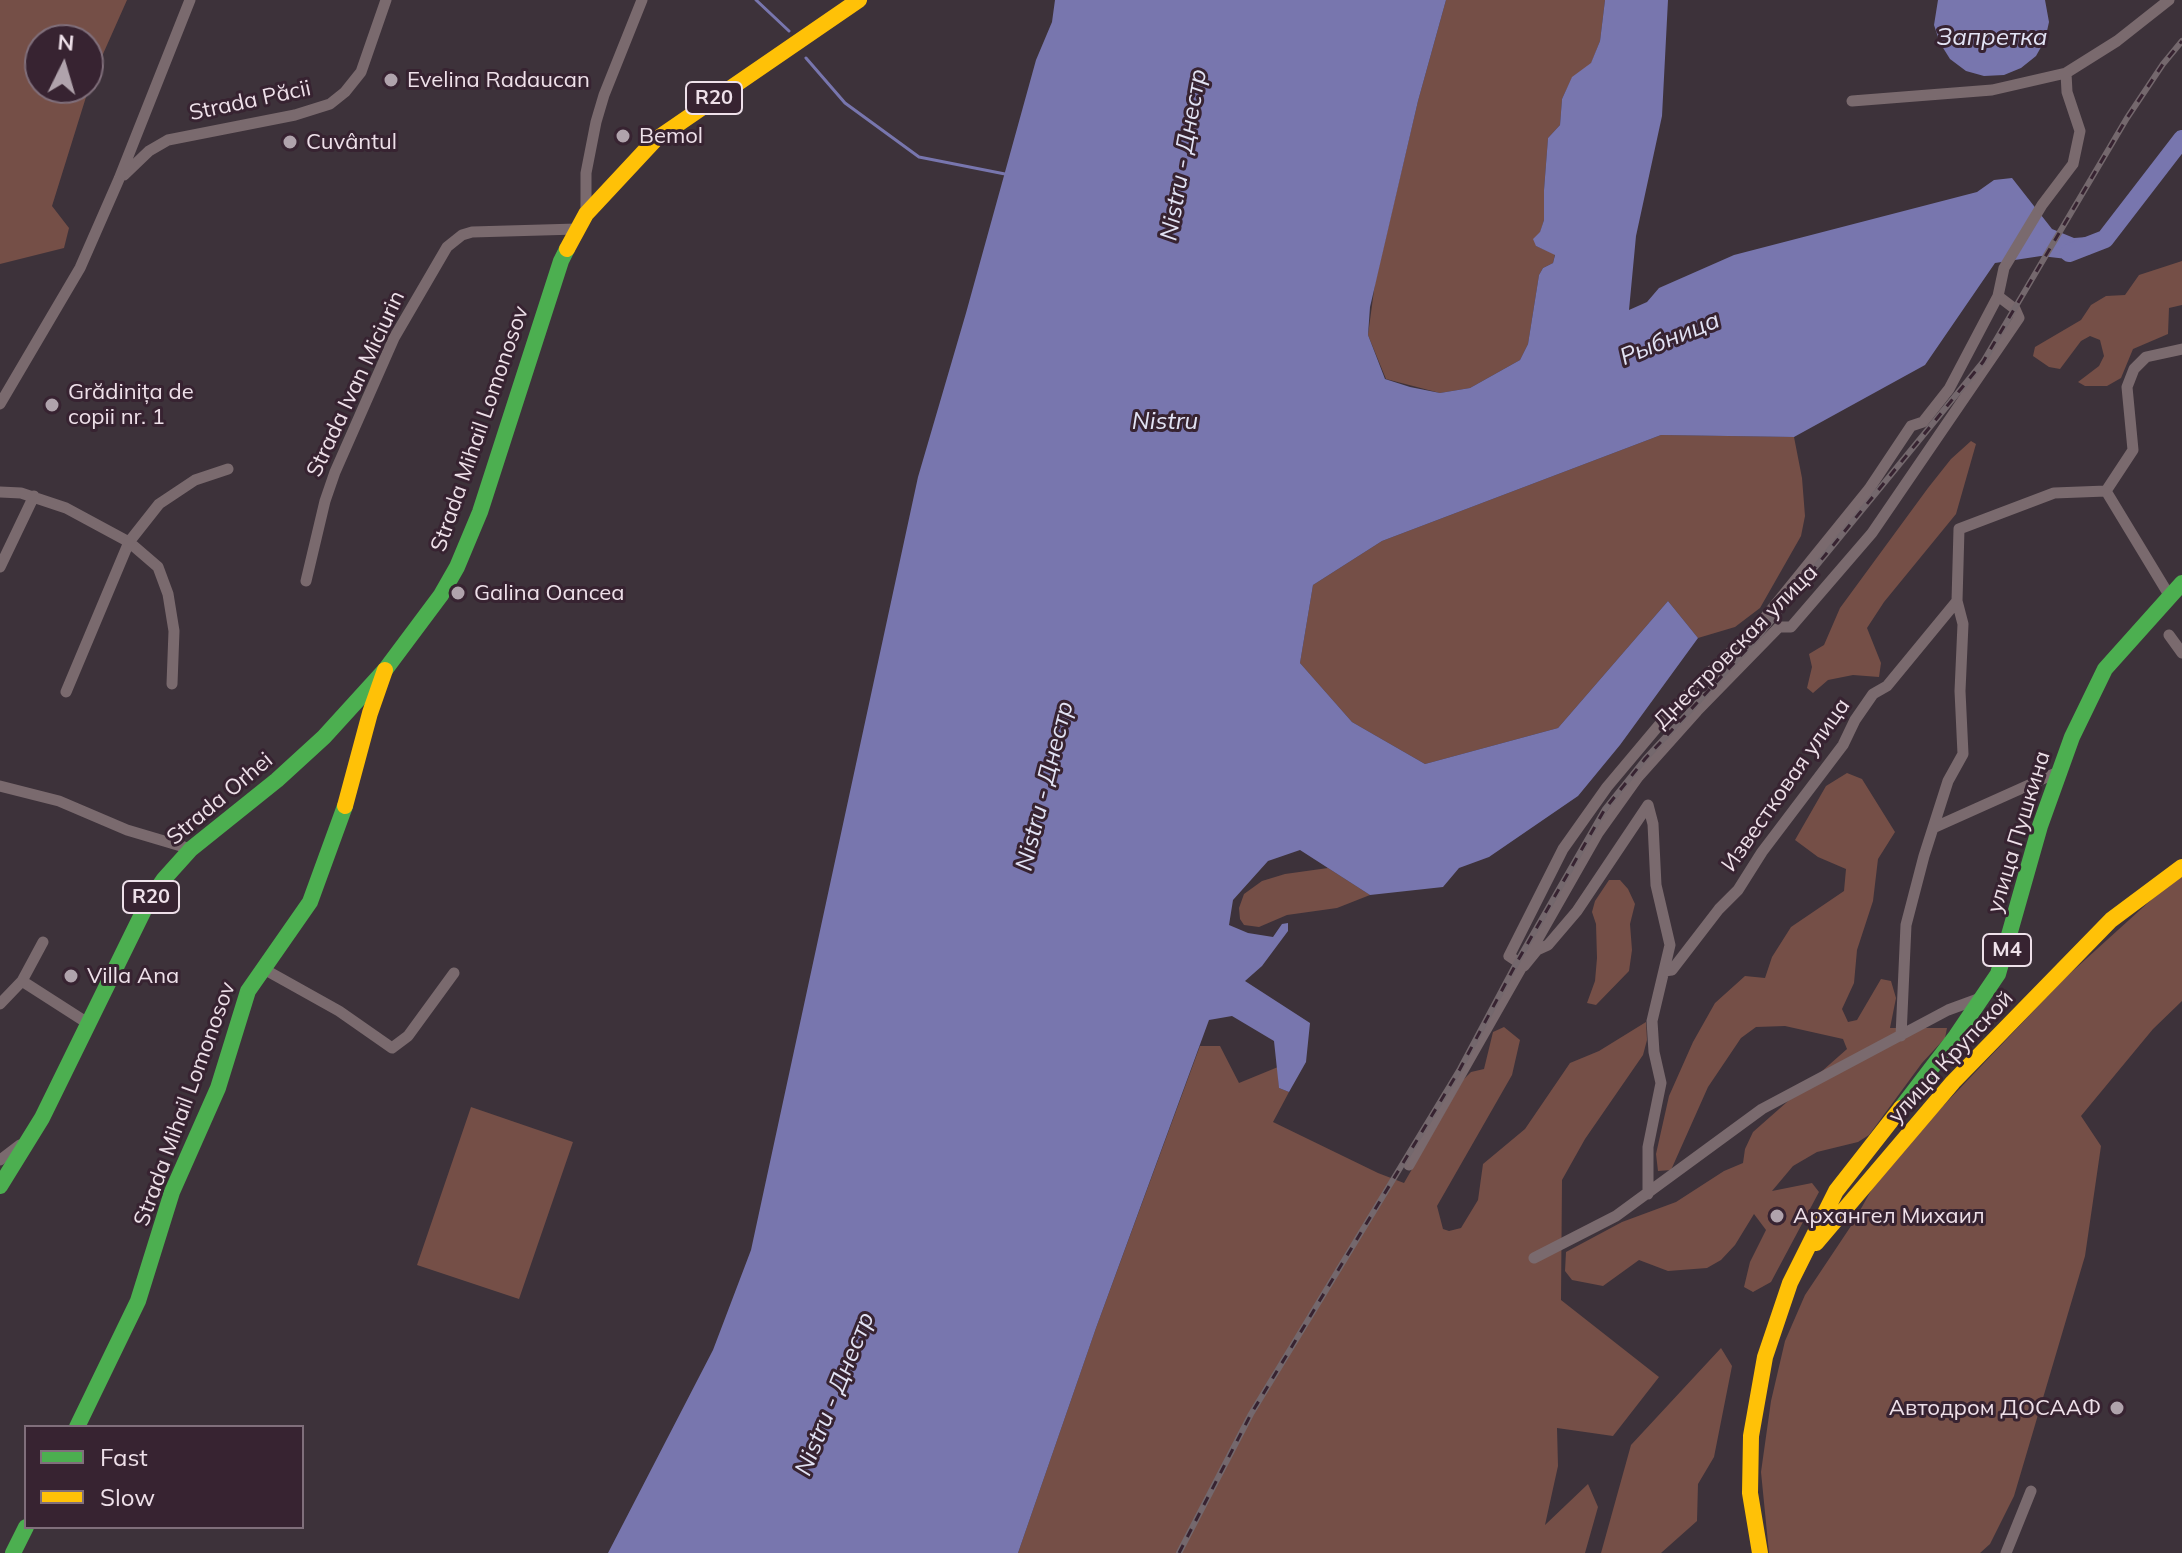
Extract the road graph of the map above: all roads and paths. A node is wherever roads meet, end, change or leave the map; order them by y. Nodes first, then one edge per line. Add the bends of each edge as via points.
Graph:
1 (190, 0) edge
2 (386, 0) edge
3 (642, 0) edge
4 (859, 0) edge
5 (2169, 0) edge
6 (2066, 73) junction
7 (1852, 101) dead end
8 (119, 179) junction
9 (582, 222) junction
10 (1998, 296) junction
11 (2182, 349) edge
12 (0, 404) edge
13 (228, 469) dead end
14 (2106, 491) junction
15 (0, 492) edge
16 (34, 496) junction
17 (129, 542) junction
18 (0, 567) edge
19 (306, 581) dead end
20 (2176, 589) edge
21 (1957, 601) junction
22 (2169, 635) dead end
23 (2182, 653) edge
24 (385, 670) junction
25 (172, 684) dead end
26 (66, 692) dead end
27 (2058, 772) junction
28 (0, 786) edge
29 (1933, 828) junction
30 (191, 849) junction
31 (2182, 867) edge
32 (43, 942) dead end
33 (1524, 966) junction
34 (262, 968) junction
35 (1664, 971) junction
36 (454, 973) dead end
37 (22, 981) junction
38 (1986, 996) junction
39 (0, 1004) edge
40 (89, 1024) junction
41 (1901, 1036) junction
42 (30, 1138) junction
43 (0, 1160) edge
44 (1409, 1165) dead end
45 (0, 1186) edge
46 (1648, 1194) junction
47 (1534, 1258) dead end
48 (1802, 1259) junction
49 (78, 1425) edge
50 (2031, 1491) dead end
51 (25, 1529) edge
52 (13, 1553) edge
53 (1760, 1553) edge
54 (2006, 1553) edge

1 - 8 street, Strada Păcii
2 - 8 street, Strada Păcii via 361,72 330,104 168,140
3 - 9 street, Strada Mihail Lomonosov via 596,122
4 - 9 main road, R20 via 655,140
5 - 6 street
6 - 7 street via 1992,90
6 - 10 street via 2080,131 2073,164 2004,268
8 - 12 street, Strada Păcii via 80,268
9 - 19 street, Strada Ivan Miciurin via 472,232 447,247 394,338 335,472
9 - 24 main road, Strada Mihail Lomonosov / R20 via 561,261 465,548 441,595
10 - 33 street via 1949,389 1923,422 1911,426 1869,489 1763,620 1670,712 1607,787 1563,849 1509,956
10 - 33 street, Днестровская улица via 2019,318 1872,533 1791,627 1779,627 1638,777 1560,895
11 - 14 street via 2146,357 2134,369 2127,387 2133,450
13 - 17 street via 195,480 159,504
14 - 20 street
14 - 21 street via 2054,493 1959,529
15 - 16 street
16 - 17 street
16 - 18 street
17 - 25 street via 158,567 168,594 174,631
17 - 26 street
20 - 27 main road, улица Пушкина / M4 via 2105,669
21 - 29 street via 1963,624 1963,754
21 - 35 street, Известковая улица via 1887,686 1873,694 1843,745 1738,890 1672,970
22 - 23 street
24 - 30 main road, Strada Orhei / R20 via 305,755
24 - 34 main road, Strada Mihail Lomonosov via 320,880
27 - 29 street
27 - 38 main road, улица Пушкина / M4 via 2004,962
28 - 30 street via 59,801 127,830
29 - 41 street via 1906,925
30 - 40 main road, Strada Orhei / R20 via 147,904
31 - 48 main road, улица Крупской via 2111,920 1953,1082
32 - 37 street
33 - 35 street via 1577,911 1648,805 1656,885 1670,945
33 - 44 street, Днестровская улица
34 - 36 street via 392,1048 408,1036
34 - 49 main road, Strada Mihail Lomonosov via 248,991 218,1088 172,1192 138,1301
35 - 46 street via 1652,1021 1661,1083 1648,1147
37 - 39 street
37 - 40 street
38 - 41 street
38 - 48 main road, улица Пушкина / M4 via 1836,1191
40 - 42 main road, Strada Orhei / R20
41 - 46 street via 1762,1109
42 - 43 street, Strada Orhei
42 - 45 main road, Strada Orhei / R20
46 - 47 street
48 - 53 main road, M4 via 1765,1357 1751,1436 1750,1493
50 - 54 street
51 - 52 main road

